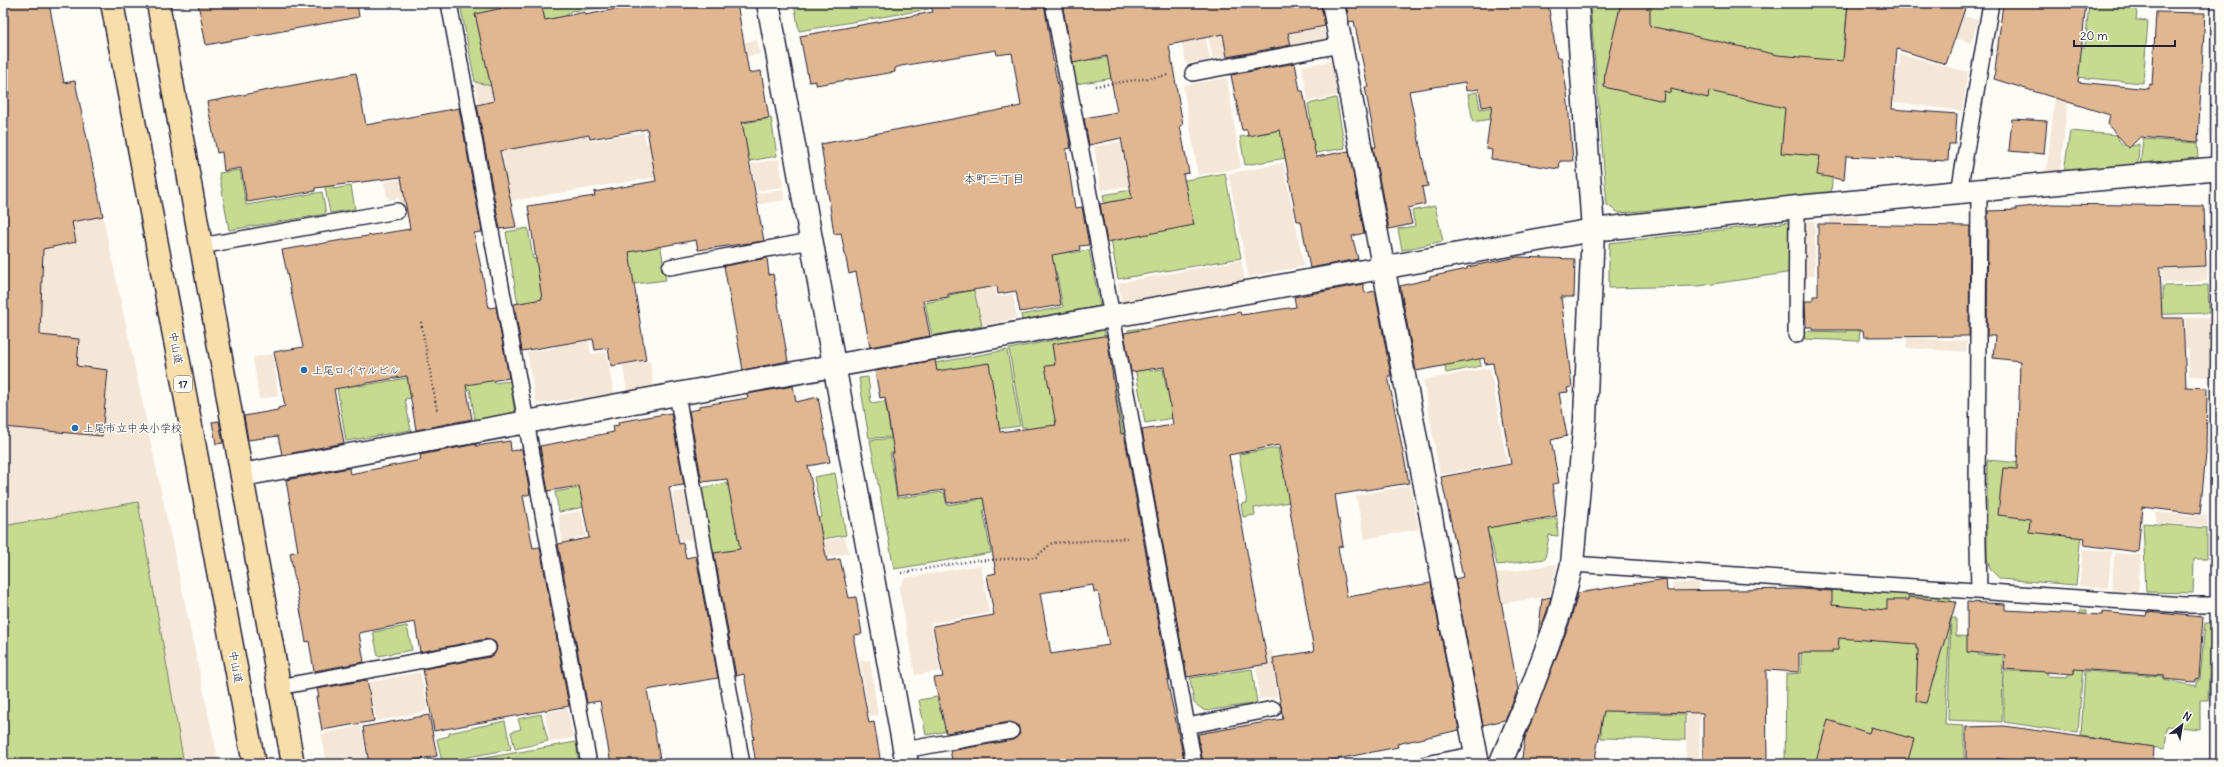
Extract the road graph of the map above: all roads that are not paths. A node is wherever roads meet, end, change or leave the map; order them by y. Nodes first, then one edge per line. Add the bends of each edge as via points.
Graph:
1 (112, 3) edge
2 (158, 3) edge
3 (449, 3) edge
4 (768, 3) edge
5 (1053, 3) edge
6 (1333, 3) edge
7 (1577, 3) edge
8 (1992, 3) edge
9 (2219, 3) edge
10 (1341, 46) junction
11 (1193, 73) road end
12 (2219, 168) edge
13 (1969, 192) junction
14 (1797, 207) junction
15 (397, 211) dead end
16 (1593, 230) junction
17 (811, 241) junction
18 (201, 246) junction
19 (1384, 266) junction
20 (670, 267) dead end
21 (1112, 316) junction
22 (1796, 335) dead end
23 (834, 367) junction
24 (677, 394) junction
25 (2220, 394) edge
26 (526, 423) junction
27 (242, 475) junction
28 (1572, 564) junction
29 (1979, 590) junction
30 (2220, 605) edge
31 (488, 648) dead end
32 (279, 687) junction
33 (1273, 709) dead end
34 (1187, 726) junction
35 (1011, 731) dead end
36 (905, 757) edge
37 (1478, 759) edge
38 (254, 764) edge
39 (293, 764) edge
40 (590, 764) edge
41 (742, 764) edge
42 (1194, 764) edge
43 (1426, 764) edge
44 (1500, 764) edge
45 (2218, 764) edge

1 - 38 highway, 中山道 / 17
2 - 18 highway
3 - 26 lane
4 - 17 street
5 - 21 lane
6 - 10 street
7 - 16 street
8 - 13 lane
9 - 12 lane
10 - 11 lane
10 - 19 street
12 - 13 street
12 - 25 lane
13 - 14 street
13 - 29 lane
14 - 16 street
14 - 22 lane
15 - 18 lane
16 - 19 street
16 - 28 street via 1585,419
17 - 20 lane
17 - 23 street
18 - 27 highway
19 - 21 street
19 - 37 street
21 - 23 street
21 - 34 lane
23 - 24 street
23 - 36 street
24 - 26 street
24 - 41 lane
25 - 30 lane
26 - 27 street
26 - 40 lane
27 - 32 highway
28 - 29 lane
28 - 44 street via 1559,615
29 - 30 lane via 2184,605
30 - 45 lane
31 - 32 lane
32 - 39 highway
33 - 34 lane
34 - 42 lane
35 - 36 lane
37 - 43 lane

